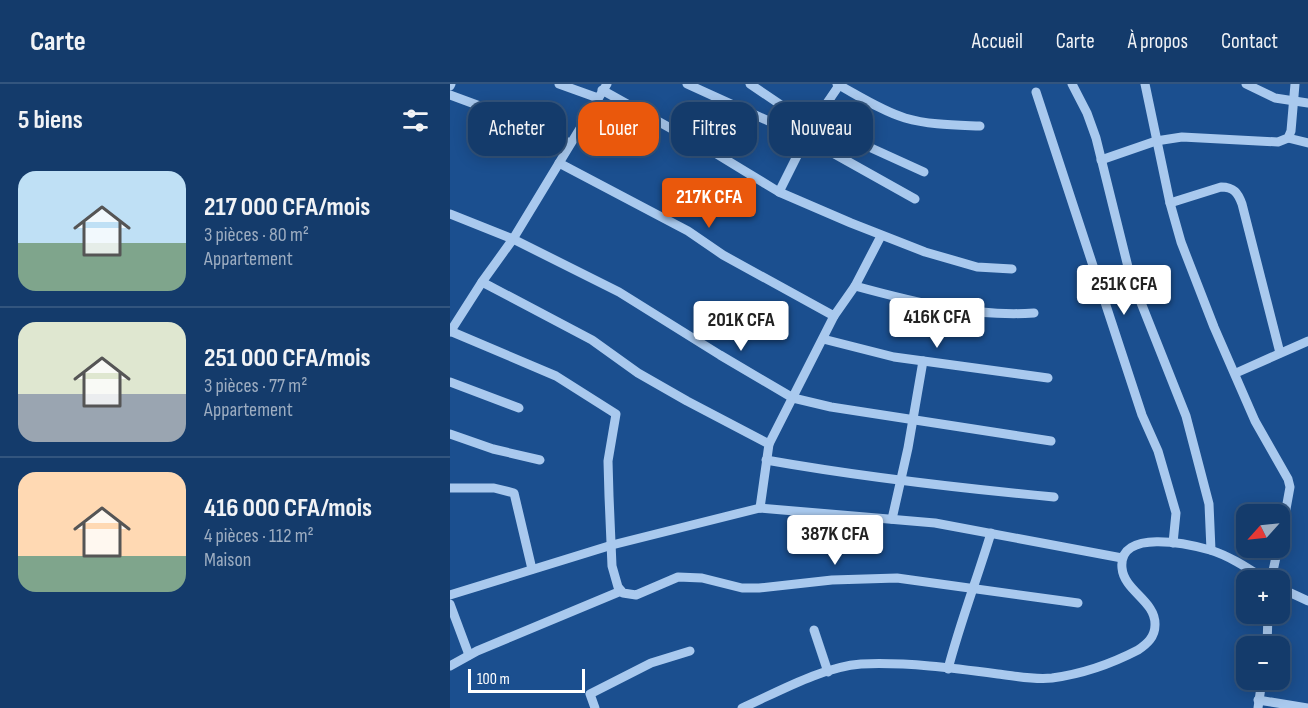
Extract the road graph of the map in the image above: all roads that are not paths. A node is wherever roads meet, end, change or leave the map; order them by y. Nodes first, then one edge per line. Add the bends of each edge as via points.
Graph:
1 (559, 84) edge
2 (687, 84) edge
3 (750, 84) edge
4 (839, 84) edge
5 (1072, 84) edge
6 (1145, 84) edge
7 (1246, 84) edge
8 (1296, 84) edge
9 (602, 90) edge
10 (1036, 92) dead end
11 (450, 94) edge
12 (778, 102) edge
13 (827, 102) edge
14 (1293, 103) junction
15 (1308, 103) edge
16 (769, 121) edge
17 (980, 126) dead end
18 (1288, 138) junction
19 (1156, 141) junction
20 (1308, 142) edge
21 (570, 143) junction
22 (873, 150) edge
23 (797, 156) edge
24 (838, 156) edge
25 (1101, 160) junction
26 (559, 163) junction
27 (924, 172) dead end
28 (779, 192) junction
29 (915, 199) dead end
30 (1170, 203) junction
31 (450, 214) edge
32 (881, 236) junction
33 (513, 239) junction
34 (1012, 269) dead end
35 (482, 282) junction
36 (855, 286) junction
37 (1034, 313) dead end
38 (834, 316) junction
39 (451, 327) edge
40 (823, 339) junction
41 (1308, 341) edge
42 (1280, 353) junction
43 (923, 361) junction
44 (1236, 373) junction
45 (1048, 378) dead end
46 (450, 382) edge
47 (793, 398) junction
48 (519, 408) dead end
49 (913, 420) junction
50 (450, 434) edge
51 (1051, 441) dead end
52 (769, 444) junction
53 (540, 460) dead end
54 (766, 460) junction
55 (899, 481) junction
56 (450, 488) edge
57 (1054, 497) dead end
58 (1287, 504) edge
59 (760, 508) junction
60 (892, 519) junction
61 (991, 533) junction
62 (1173, 543) junction
63 (612, 545) junction
64 (1211, 550) junction
65 (1122, 558) junction
66 (532, 569) junction
67 (1249, 570) edge
68 (975, 588) junction
69 (621, 591) junction
70 (1290, 593) edge
71 (450, 595) edge
72 (1308, 601) edge
73 (1078, 603) dead end
74 (450, 604) edge
75 (814, 630) dead end
76 (690, 651) dead end
77 (469, 655) junction
78 (450, 666) edge
79 (948, 669) junction
80 (828, 672) junction
81 (1258, 704) edge
82 (595, 708) edge
83 (742, 708) edge
84 (1308, 708) edge

1 - 9 street
2 - 16 street
3 - 12 street
4 - 13 street
4 - 17 street via 906,118
5 - 25 street via 1087,113
6 - 19 street
7 - 14 street
8 - 14 street
9 - 21 street
9 - 28 street
10 - 62 street via 1142,415 1158,451 1176,513
11 - 21 street
14 - 15 street
14 - 18 street
18 - 19 street via 1278,142 1182,137
18 - 20 street
19 - 25 street
19 - 30 street
21 - 26 street
22 - 27 street
23 - 28 street
24 - 29 street
25 - 64 street via 1130,275 1186,416 1209,504
26 - 33 street
26 - 38 street via 688,231 723,255
28 - 32 street
30 - 42 street via 1221,187 1235,190 1242,204
30 - 44 street via 1181,242
31 - 33 street
32 - 34 street via 977,267
32 - 36 street
33 - 35 street
33 - 47 street via 619,292
35 - 39 street
35 - 52 street via 592,340 648,379
36 - 37 street via 907,301 976,313
36 - 38 street
38 - 40 street
39 - 63 street via 556,376 616,414 608,461
40 - 43 street
40 - 47 street
41 - 42 street
42 - 44 street
43 - 45 street
43 - 49 street
44 - 58 street via 1255,421 1288,479
46 - 48 street
47 - 49 street
47 - 52 street
49 - 51 street
49 - 55 street
50 - 53 street
52 - 54 street
54 - 55 street
54 - 59 street
55 - 57 street
55 - 60 street
56 - 66 street via 494,488 514,493
59 - 60 street
59 - 63 street
60 - 61 street
61 - 65 street
61 - 68 street
62 - 64 street
62 - 65 street via 1139,543
63 - 66 street
63 - 69 street via 612,566
64 - 67 street
65 - 79 street via 1123,573 1151,610 1156,624 1153,637 1145,645 1098,668 1050,678
66 - 71 street
68 - 69 street via 897,578 742,588 702,578 678,577 636,595
68 - 73 street
68 - 79 street
69 - 77 street
70 - 72 street
74 - 77 street
75 - 80 street
76 - 82 street via 651,663 590,694
77 - 78 street
79 - 80 street via 859,664
80 - 83 street
81 - 84 street

